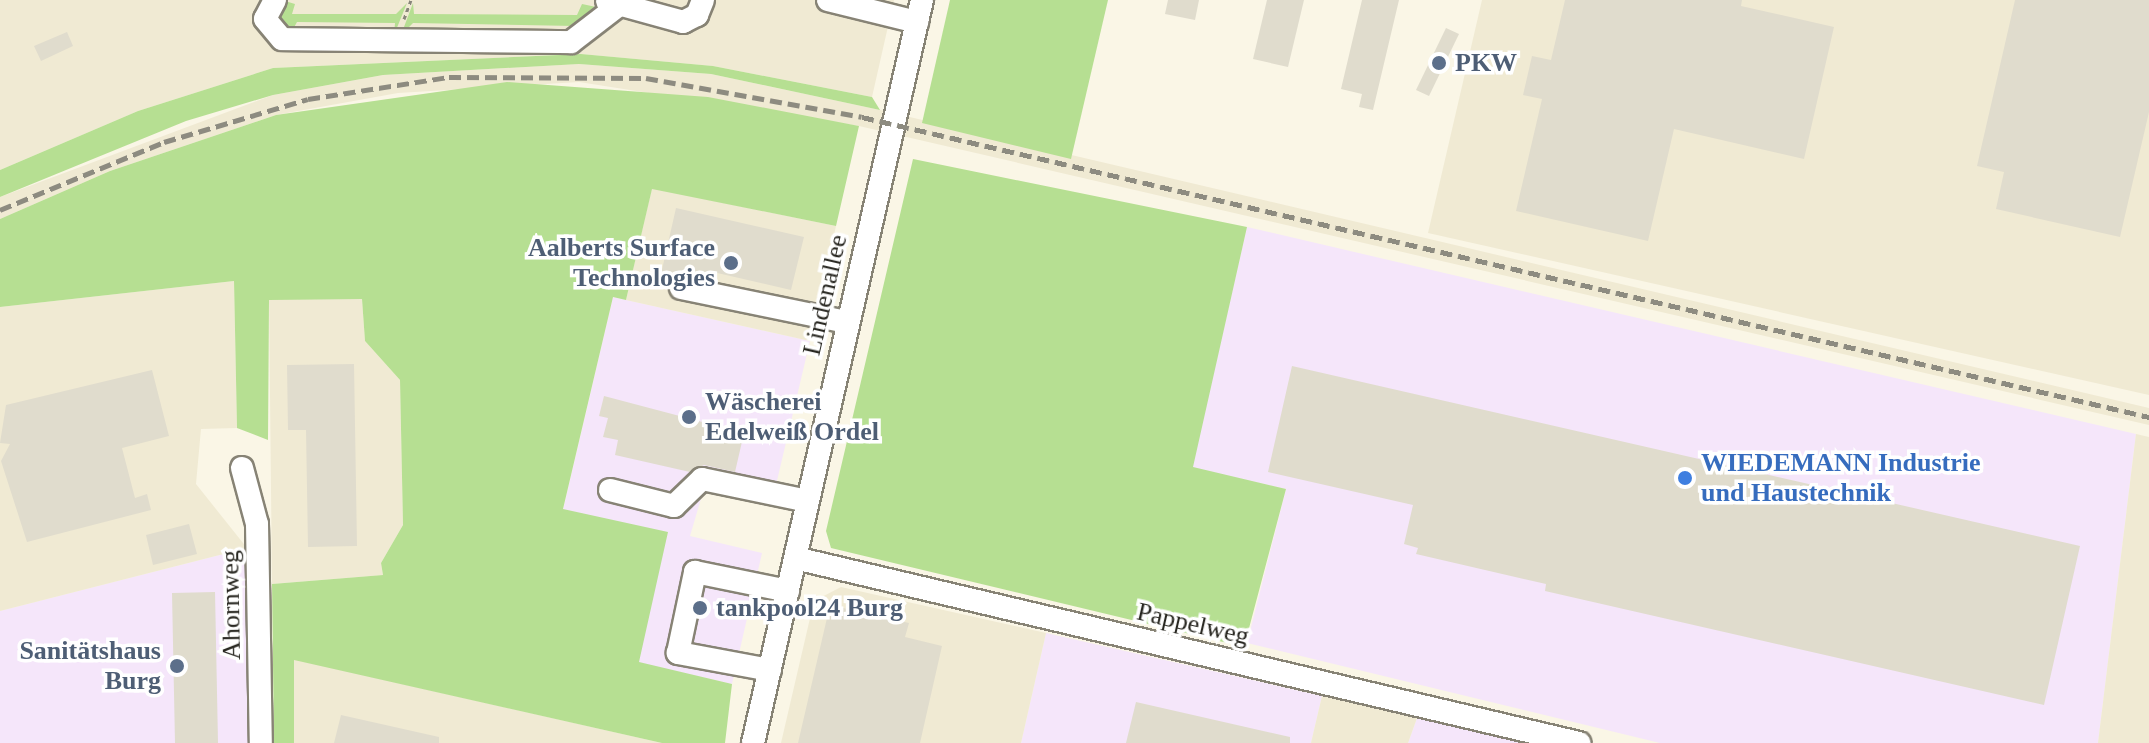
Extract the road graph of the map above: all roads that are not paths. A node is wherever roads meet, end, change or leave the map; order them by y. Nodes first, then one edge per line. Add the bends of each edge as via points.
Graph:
1 (275, 0) edge
2 (703, 0) edge
3 (828, 0) edge
4 (611, 3) edge
5 (920, 11) edge
6 (681, 288) dead end
7 (847, 322) junction
8 (242, 468) dead end
9 (610, 490) dead end
10 (808, 501) junction
11 (795, 558) junction
12 (788, 591) junction
13 (770, 670) junction
14 (261, 743) edge
15 (753, 743) edge
16 (1579, 743) edge

1 - 4 street via 265,19 282,39 571,42
2 - 4 street via 697,15 683,22
3 - 5 street
5 - 7 street, Lindenallee
6 - 7 street
7 - 10 street, Lindenallee
8 - 14 street, Ahornweg via 257,524
9 - 10 street via 674,506 702,479
10 - 11 street, Lindenallee
11 - 12 street, Lindenallee
11 - 16 street, Pappelweg
12 - 13 street, Lindenallee
12 - 13 street via 695,572 678,653
13 - 15 street, Lindenallee

